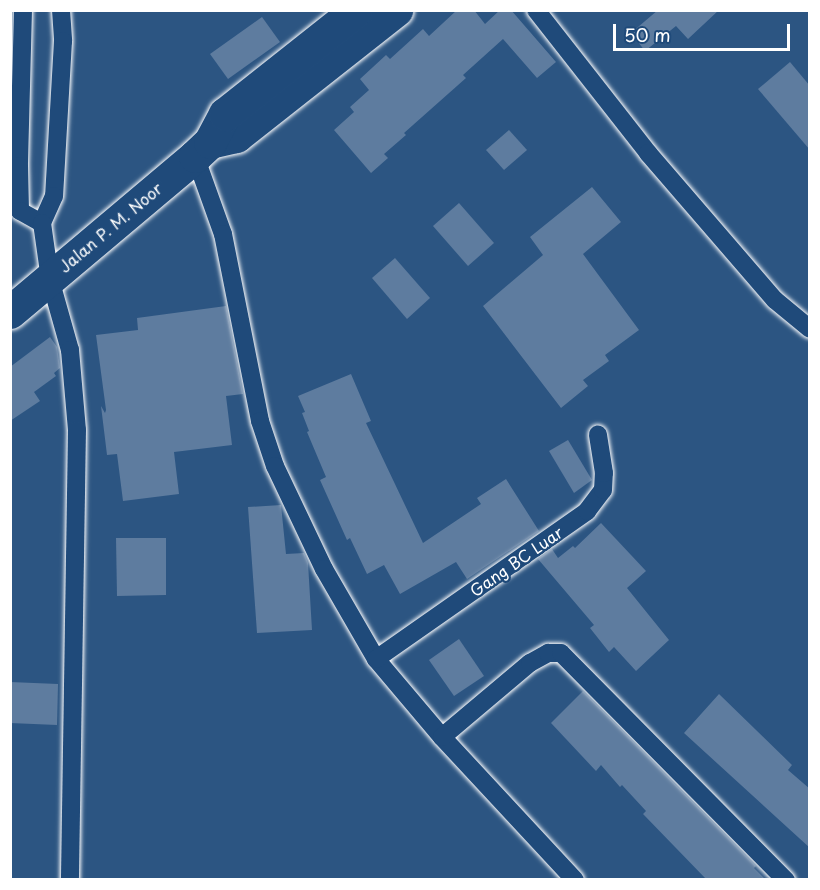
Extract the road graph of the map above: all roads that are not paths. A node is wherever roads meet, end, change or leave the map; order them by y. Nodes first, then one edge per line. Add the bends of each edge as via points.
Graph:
1 (23, 10) edge
2 (61, 10) edge
3 (356, 10) edge
4 (396, 10) edge
5 (536, 10) edge
6 (202, 149) junction
7 (42, 223) junction
8 (50, 279) junction
9 (10, 312) edge
10 (810, 329) edge
11 (598, 434) dead end
12 (376, 659) junction
13 (442, 737) junction
14 (70, 879) edge
15 (575, 879) edge
16 (786, 879) edge

1 - 7 street via 20,211
2 - 7 street via 63,41 54,196
3 - 6 highway, Jalan P. M. Noor via 225,114
4 - 6 highway, Jalan P. M. Noor via 236,135
5 - 10 street via 648,153 775,300
6 - 8 highway, Jalan P. M. Noor
6 - 12 street via 260,421 275,466 324,569
7 - 8 street
8 - 9 highway, Jalan P. M. Noor
8 - 14 street via 70,350 77,430
11 - 12 street, Gang BC Luar via 603,490 587,511
12 - 13 street
13 - 15 street
13 - 16 street via 530,663 548,653 561,653

